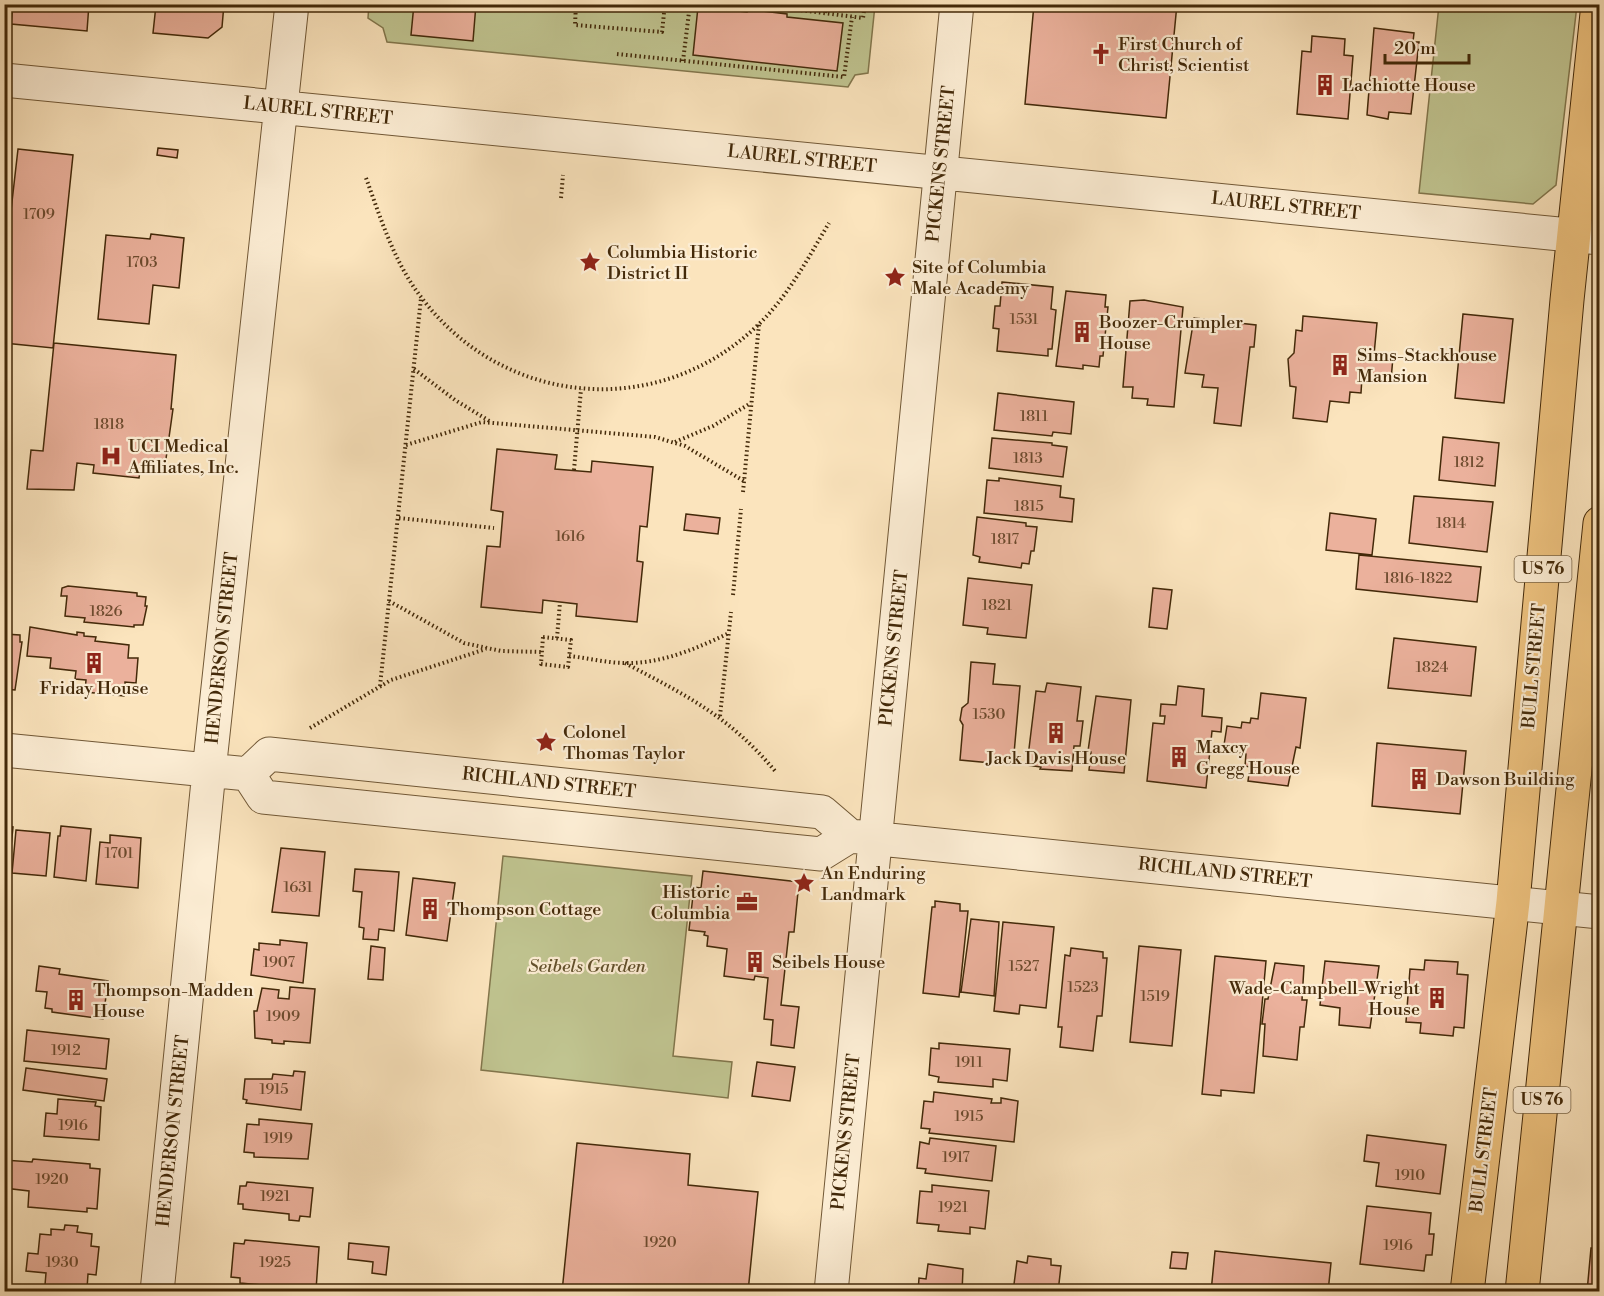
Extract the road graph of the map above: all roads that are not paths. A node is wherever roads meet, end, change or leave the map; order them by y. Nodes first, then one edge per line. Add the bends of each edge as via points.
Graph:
1 (292, 4) edge
2 (957, 4) edge
3 (1598, 4) edge
4 (4, 80) edge
5 (282, 108) junction
6 (940, 172) junction
7 (1586, 237) edge
8 (1599, 523) edge
9 (4, 750) edge
10 (429, 770) junction
11 (208, 771) junction
12 (248, 774) junction
13 (660, 795) junction
14 (426, 813) junction
15 (656, 837) junction
16 (863, 837) junction
17 (1513, 902) junction
18 (1561, 908) junction
19 (1599, 912) edge
20 (158, 1292) edge
21 (831, 1292) edge
22 (1467, 1292) edge
23 (1522, 1292) edge

1 - 5 street, HENDERSON STREET
2 - 6 street, PICKENS STREET
3 - 7 main road, BULL STREET / US 76
4 - 5 street, LAUREL STREET
5 - 6 street, LAUREL STREET
5 - 11 street, HENDERSON STREET
6 - 7 street, LAUREL STREET
6 - 16 street, PICKENS STREET
7 - 17 main road, BULL STREET / US 76
8 - 18 main road, US 76
9 - 11 street
10 - 12 street, RICHLAND STREET via 268,754
10 - 13 street, RICHLAND STREET
10 - 14 street
11 - 12 street
11 - 20 street, HENDERSON STREET
12 - 14 street via 263,797
13 - 15 street
13 - 16 street, RICHLAND STREET via 822,812
14 - 15 street
15 - 16 street via 821,854
16 - 17 street, RICHLAND STREET
16 - 21 street, PICKENS STREET
17 - 18 street, RICHLAND STREET
17 - 22 main road, BULL STREET / US 76
18 - 19 street, RICHLAND STREET
18 - 23 main road, US 76

